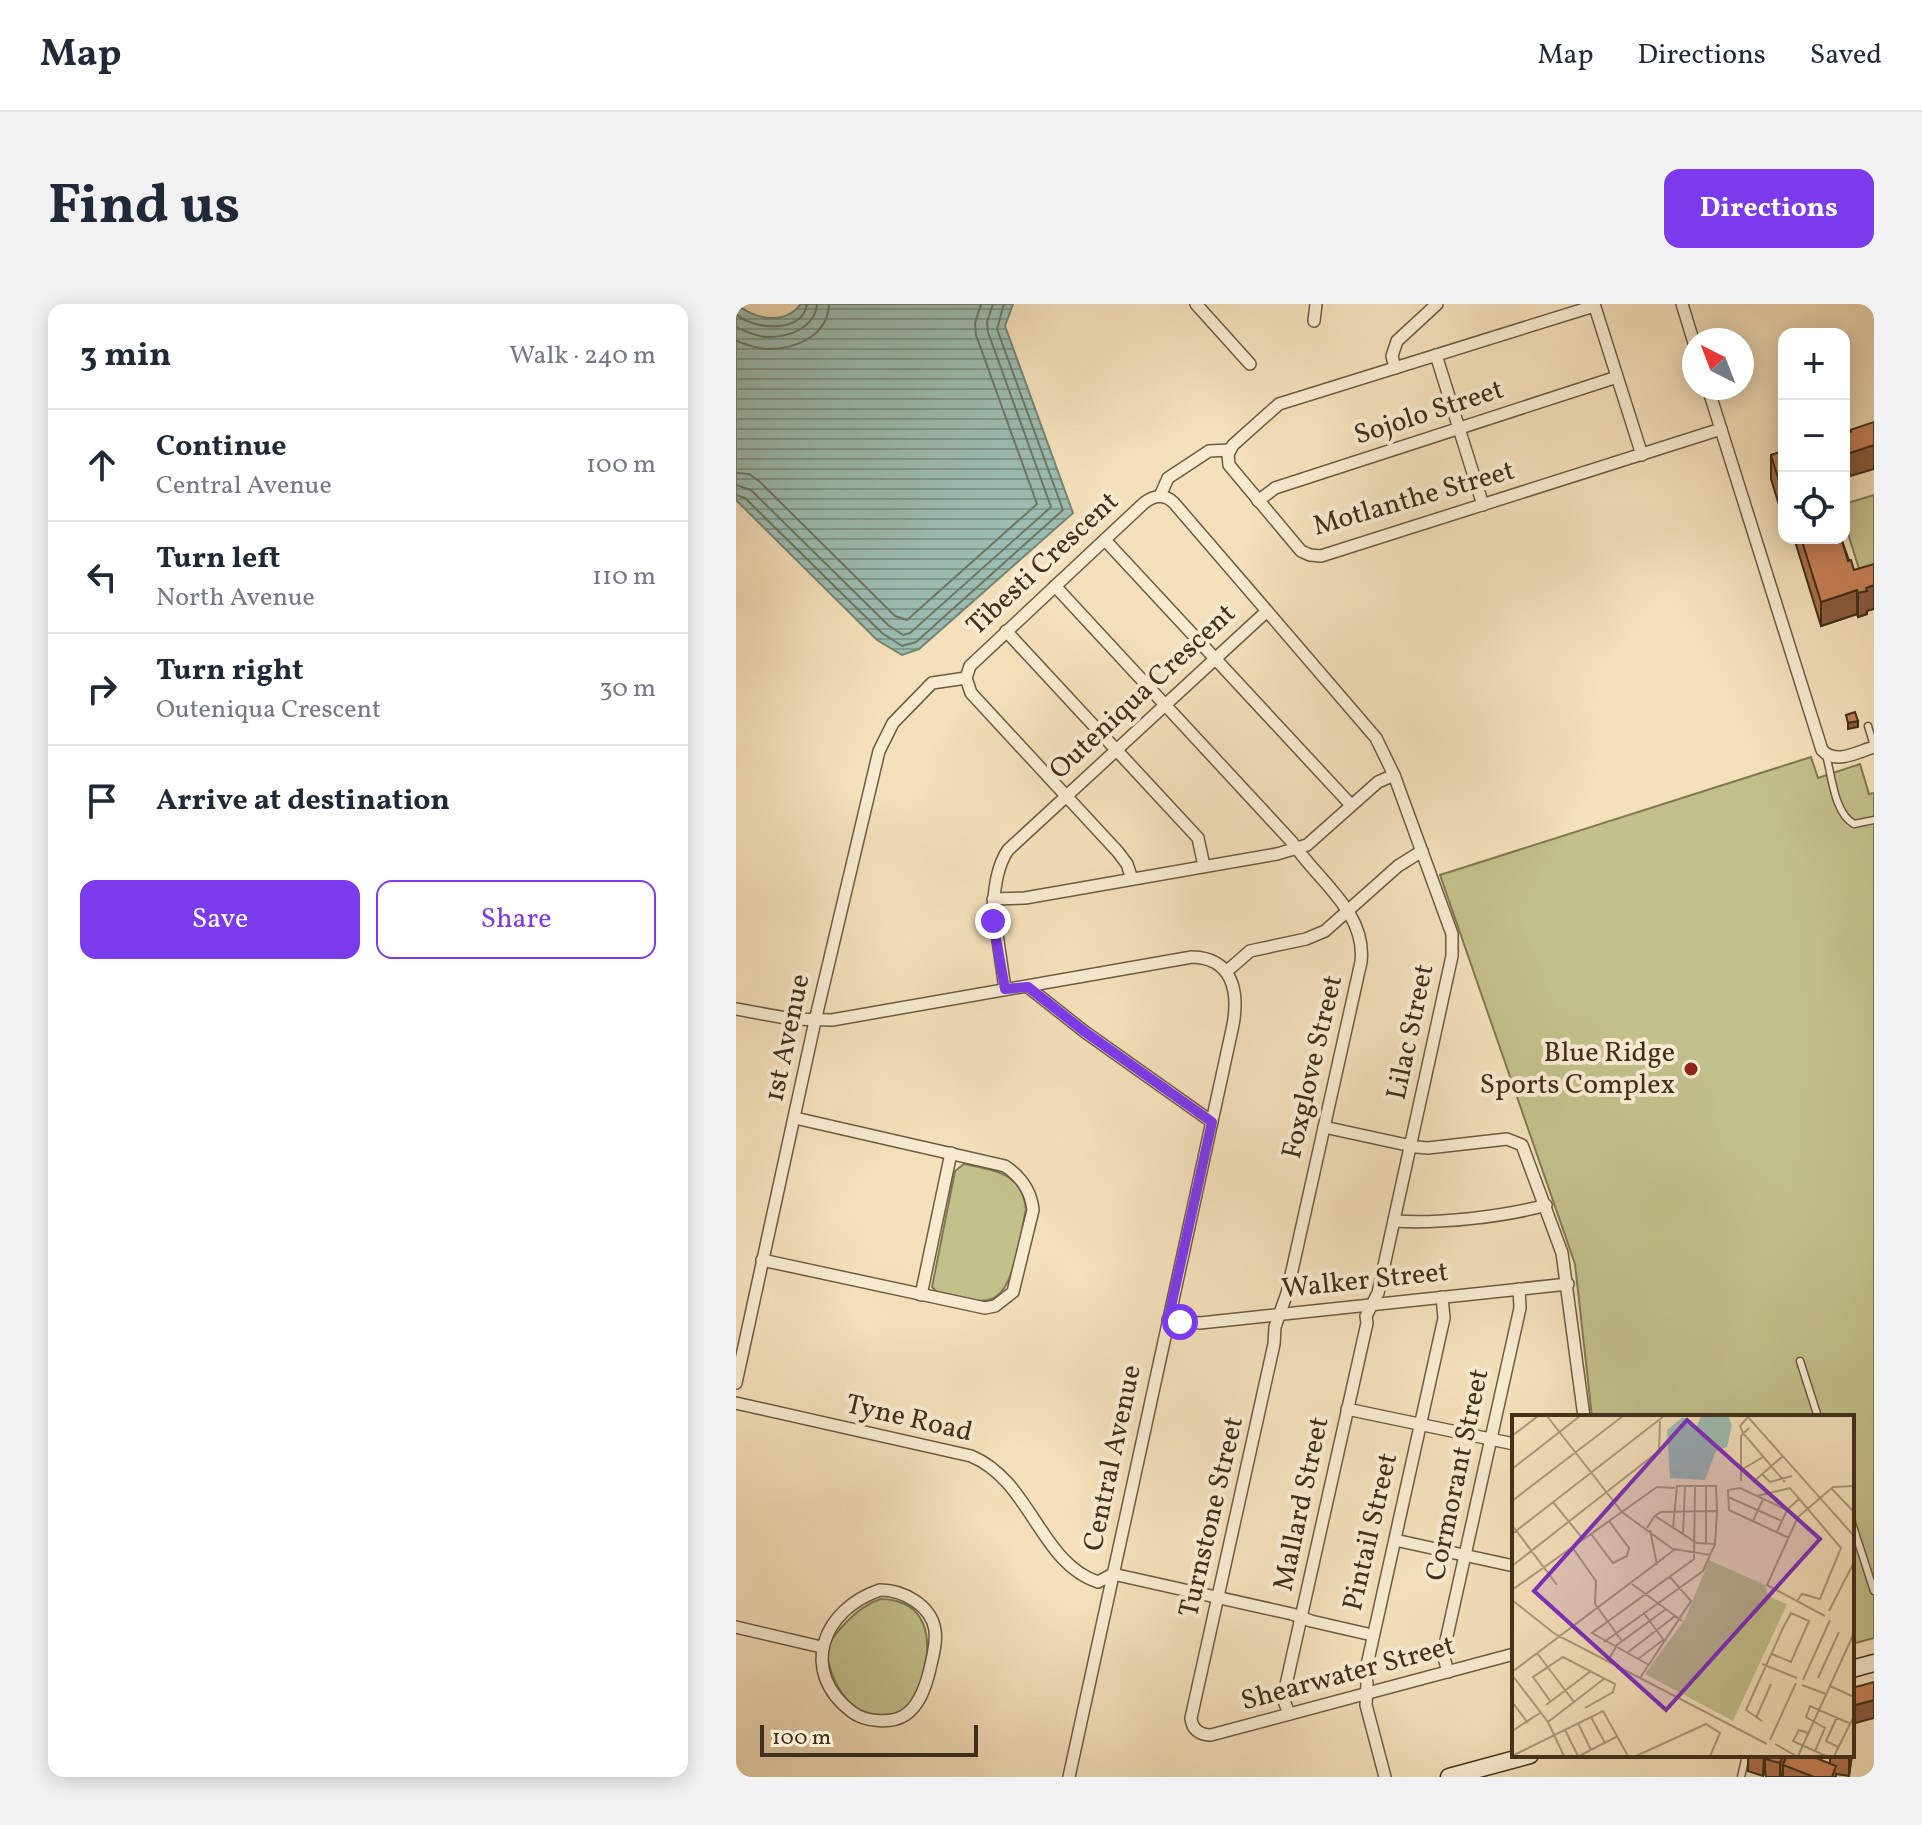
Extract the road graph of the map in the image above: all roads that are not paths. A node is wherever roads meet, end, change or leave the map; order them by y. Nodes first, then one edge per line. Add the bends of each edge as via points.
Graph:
1 (1196, 304) edge
2 (1217, 304) edge
3 (1316, 304) edge
4 (1437, 304) edge
5 (1682, 304) edge
6 (1594, 305) edge
7 (1205, 315) junction
8 (1314, 321) dead end
9 (1689, 328) edge
10 (1436, 355) junction
11 (1250, 364) dead end
12 (1395, 368) junction
13 (1617, 377) junction
14 (1712, 400) edge
15 (1459, 429) junction
16 (1721, 429) junction
17 (1230, 450) junction
18 (1642, 455) junction
19 (1160, 496) junction
20 (1258, 501) junction
21 (1483, 505) junction
22 (1105, 540) junction
23 (1055, 586) junction
24 (1267, 611) junction
25 (1006, 631) junction
26 (1215, 659) junction
27 (966, 678) junction
28 (1165, 705) junction
29 (1868, 726) dead end
30 (1874, 746) edge
31 (1116, 750) junction
32 (1826, 755) junction
33 (1394, 775) junction
34 (1066, 796) junction
35 (1351, 805) junction
36 (1874, 820) edge
37 (1296, 848) junction
38 (1422, 851) junction
39 (1204, 866) junction
40 (1132, 879) junction
41 (993, 899) junction
42 (1347, 912) junction
43 (1223, 969) junction
44 (1028, 987) junction
45 (1005, 989) junction
46 (736, 1009) edge
47 (815, 1021) junction
48 (795, 1118) junction
49 (1212, 1122) junction
50 (1324, 1127) junction
51 (1411, 1146) junction
52 (951, 1153) junction
53 (1546, 1205) junction
54 (1394, 1221) junction
55 (762, 1260) junction
56 (1568, 1284) junction
57 (1519, 1289) junction
58 (921, 1295) junction
59 (1442, 1297) junction
60 (1372, 1305) junction
61 (1281, 1314) junction
62 (736, 1316) edge
63 (750, 1319) junction
64 (1168, 1320) junction
65 (1800, 1361) dead end
66 (736, 1383) edge
67 (736, 1403) edge
68 (1347, 1409) junction
69 (1584, 1415) edge
70 (1817, 1415) edge
71 (1420, 1425) junction
72 (1491, 1439) junction
73 (1512, 1444) edge
74 (1854, 1529) edge
75 (1395, 1540) junction
76 (1465, 1555) junction
77 (1512, 1566) edge
78 (1113, 1574) junction
79 (1874, 1591) edge
80 (1218, 1598) junction
81 (1301, 1618) junction
82 (736, 1627) edge
83 (1372, 1635) junction
84 (821, 1647) junction
85 (1512, 1655) edge
86 (1874, 1663) edge
87 (1854, 1668) edge
88 (1448, 1672) junction
89 (1366, 1694) junction
90 (1289, 1714) junction
91 (1195, 1730) joint
92 (1523, 1757) edge
93 (1746, 1757) edge
94 (1069, 1777) edge
95 (1385, 1777) edge
96 (1449, 1777) edge
97 (1741, 1777) edge

1 - 7 street
2 - 7 street
3 - 8 street
4 - 12 street via 1397,341
5 - 9 street
6 - 10 street
6 - 13 street
7 - 11 street
10 - 12 street
10 - 15 street
12 - 17 street via 1279,404
13 - 15 street, Sojolo Street
13 - 18 street
14 - 16 street
15 - 20 street, Sojolo Street via 1275,488
15 - 21 street
16 - 18 street, Motlanthe Street
16 - 32 street
17 - 19 street via 1209,451 1168,478
17 - 20 street, Motlanthe Street via 1232,470
18 - 21 street, Motlanthe Street
19 - 22 street, Tibesti Crescent via 1149,499
19 - 24 street, Tibesti Crescent via 1174,503
20 - 21 street, Motlanthe Street via 1301,551 1315,556
22 - 23 street, Tibesti Crescent
22 - 26 street
23 - 25 street, Tibesti Crescent
23 - 28 street, Foxglove Street
24 - 26 street, Outeniqua Crescent
24 - 33 street, Outeniqua Crescent via 1376,738
25 - 27 street, Tibesti Crescent via 973,661
25 - 31 street
26 - 28 street, Outeniqua Crescent
26 - 35 street
27 - 34 street, Tibesti Crescent via 971,693
27 - 47 street, 1st Avenue via 932,683 893,723 879,751
28 - 31 street, Outeniqua Crescent
28 - 37 street, Foxglove Street
29 - 30 lane
30 - 32 street via 1839,758
31 - 34 street, Outeniqua Crescent
31 - 39 street via 1198,838
32 - 36 lane via 1846,819 1854,824
33 - 35 street
33 - 38 street, Lilac Street
34 - 40 street, Tibesti Crescent via 1118,852
34 - 41 street, Outeniqua Crescent via 1008,850
35 - 37 street via 1307,845
37 - 39 street
37 - 42 street, Foxglove Street
38 - 42 street
38 - 51 street, Lilac Street via 1453,948
39 - 40 street
40 - 41 street
41 - 45 street, Outeniqua Crescent
42 - 43 street via 1316,936 1250,951
42 - 50 street, Foxglove Street via 1359,931 1362,954
43 - 44 street via 1192,957
43 - 49 street, Central Avenue via 1236,990 1236,1009
44 - 45 street
44 - 49 street
45 - 47 street
46 - 47 street
47 - 48 street, 1st Avenue
48 - 52 street
48 - 55 street, 1st Avenue
49 - 64 street, Central Avenue
50 - 51 street
50 - 61 street, Foxglove Street
51 - 53 street via 1507,1139 1519,1143
51 - 54 street, Lilac Street
52 - 58 street
52 - 58 street via 1017,1174 1033,1210 1013,1292 1005,1300 985,1308
53 - 54 street
53 - 56 street
54 - 60 street, Lilac Street
55 - 58 street
55 - 63 street, 1st Avenue
56 - 57 street, Walker Street
56 - 69 street
57 - 59 street, Walker Street
57 - 72 street, Cormorant Street via 1520,1308
59 - 60 street, Walker Street
59 - 71 street, Pintail Street via 1444,1318
60 - 61 street, Walker Street
60 - 68 street, Mallard Street
61 - 64 street, Walker Street via 1200,1323
61 - 80 street, Turnstone Street
62 - 63 street
63 - 66 street, 1st Avenue
64 - 78 street, Central Avenue
65 - 70 lane
67 - 78 street, Tyne Road via 989,1464 1070,1565 1098,1582
68 - 71 street
68 - 81 street, Mallard Street
71 - 72 street
71 - 75 street, Pintail Street
72 - 73 street
72 - 76 street, Cormorant Street
74 - 79 lane
75 - 76 street
75 - 83 street, Pintail Street
76 - 77 street
76 - 88 street, Cormorant Street via 1443,1654
78 - 80 street
78 - 94 street, Central Avenue
80 - 81 street
80 - 91 street, Turnstone Street via 1191,1718
81 - 83 street
81 - 90 street, Mallard Street via 1283,1698
82 - 84 street
83 - 89 street, Pintail Street
84 - 84 street via 847,1611 880,1590 903,1593 930,1616 935,1629 932,1660 918,1703 904,1716 884,1720 859,1716 837,1697 821,1663
85 - 88 street, Shearwater Street
86 - 87 street
88 - 89 street, Shearwater Street
89 - 90 street, Shearwater Street
89 - 95 street, Pintail Street
90 - 91 street, Shearwater Street via 1211,1735
92 - 96 street
93 - 97 lane

